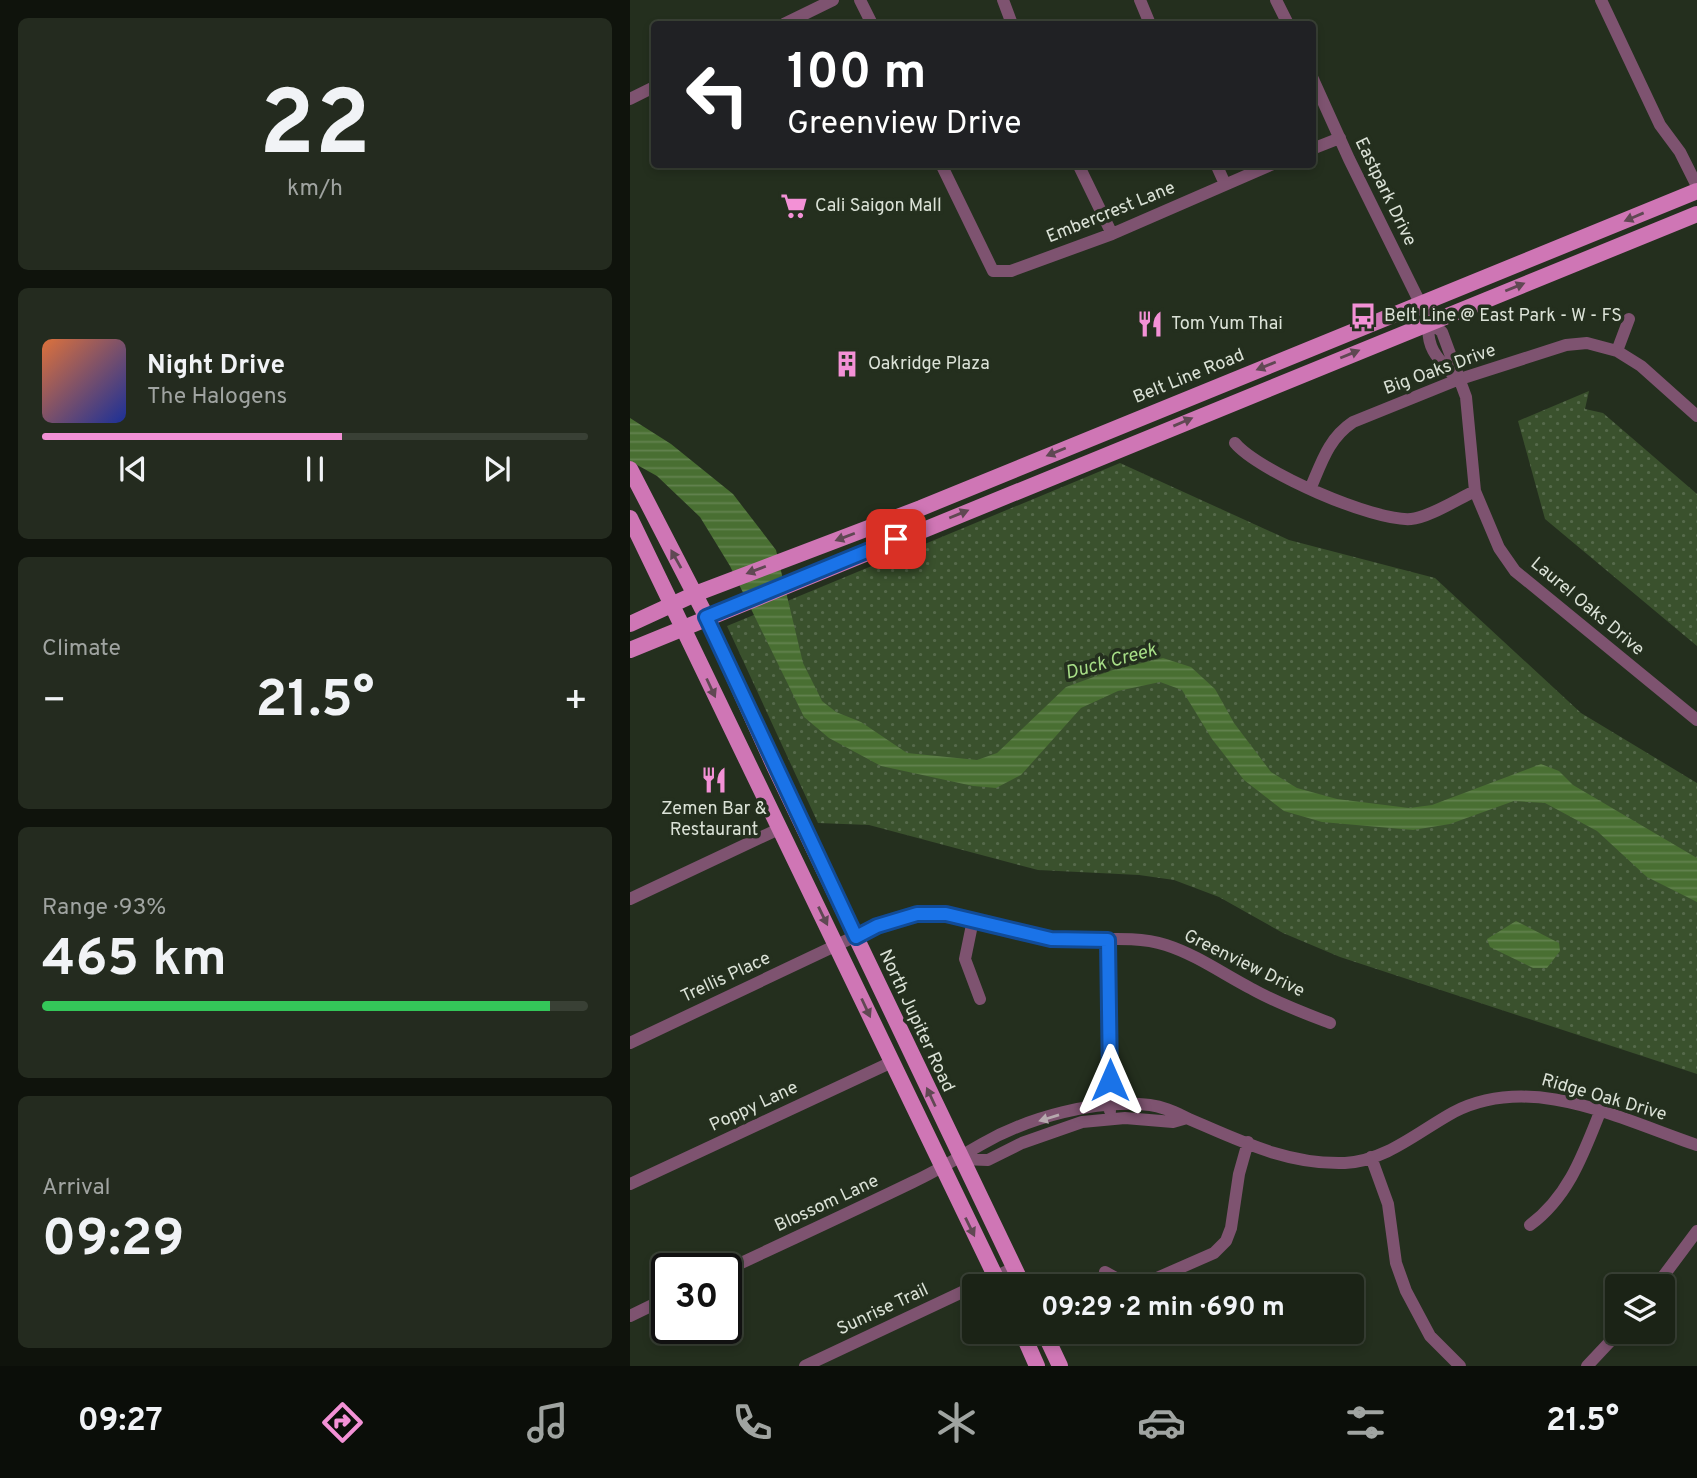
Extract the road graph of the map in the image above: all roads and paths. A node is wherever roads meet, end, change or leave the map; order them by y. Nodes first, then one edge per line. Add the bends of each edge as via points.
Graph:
1 (834, 0) edge
2 (860, 0) edge
3 (1003, 0) edge
4 (1140, 0) edge
5 (1276, 0) edge
6 (1601, 0) edge
7 (790, 21) edge
8 (870, 21) edge
9 (1011, 21) edge
10 (1149, 21) edge
11 (1286, 21) edge
12 (1316, 86) edge
13 (651, 88) edge
14 (630, 99) edge
15 (1340, 138) junction
16 (1316, 147) edge
17 (943, 168) edge
18 (1080, 168) edge
19 (1218, 168) edge
20 (1264, 168) edge
21 (1226, 184) junction
22 (1697, 188) edge
23 (1697, 214) edge
24 (1112, 234) junction
25 (1421, 304) junction
26 (1629, 319) dead end
27 (1429, 321) junction
28 (1311, 348) junction
29 (1617, 351) junction
30 (1319, 366) junction
31 (1457, 380) junction
32 (1697, 416) edge
33 (1112, 429) junction
34 (1235, 443) dead end
35 (1120, 449) junction
36 (630, 469) edge
37 (1311, 487) junction
38 (1475, 491) junction
39 (630, 518) edge
40 (695, 594) junction
41 (671, 604) junction
42 (706, 617) junction
43 (630, 624) edge
44 (682, 626) junction
45 (630, 650) edge
46 (1697, 720) edge
47 (784, 788) junction
48 (765, 796) junction
49 (781, 828) junction
50 (630, 898) edge
51 (973, 920) junction
52 (856, 937) junction
53 (1108, 940) junction
54 (837, 946) junction
55 (980, 999) dead end
56 (1330, 1023) dead end
57 (630, 1043) edge
58 (892, 1062) junction
59 (1110, 1112) junction
60 (1600, 1112) junction
61 (1248, 1142) junction
62 (1697, 1145) edge
63 (1371, 1157) junction
64 (961, 1158) junction
65 (942, 1168) junction
66 (630, 1184) edge
67 (1530, 1225) dead end
68 (1697, 1231) edge
69 (742, 1262) edge
70 (1014, 1268) junction
71 (1105, 1272) dead end
72 (993, 1274) edge
73 (1007, 1274) edge
74 (1017, 1274) edge
75 (1665, 1274) edge
76 (962, 1292) edge
77 (651, 1306) edge
78 (630, 1316) edge
79 (1027, 1344) edge
80 (1050, 1344) edge
81 (1608, 1344) edge
82 (1052, 1348) junction
83 (1035, 1362) edge
84 (805, 1366) edge
85 (1060, 1366) edge
86 (1460, 1366) edge
87 (1587, 1366) edge

1 - 7 street
2 - 8 street
3 - 9 street
4 - 10 street
5 - 11 street
6 - 22 street via 1660,125 1680,152
12 - 15 street, Eastpark Drive
13 - 14 street
15 - 16 street
15 - 25 street, Eastpark Drive
17 - 24 street, Embercrest Lane via 993,271 1011,271
18 - 24 street
19 - 21 street
20 - 21 street, Embercrest Lane
21 - 24 street, Embercrest Lane
22 -> 25 main road, Belt Line Road
27 -> 23 main road
25 - 27 street, Eastpark Drive
25 - 28 main road, Belt Line Road
26 - 29 street
30 -> 27 main road
27 - 31 street, Laurel Oaks Drive via 1442,332
28 - 30 main road
28 -> 33 main road, Belt Line Road
29 - 31 street, Big Oaks Drive via 1587,343 1566,345
29 - 32 street, Big Oaks Drive
35 -> 30 main road
31 - 37 street, Big Oaks Drive via 1339,431 1326,448
31 - 38 street, Laurel Oaks Drive via 1466,397
33 - 35 main road
33 -> 40 main road, Belt Line Road
34 - 37 street via 1244,454 1278,474
42 -> 35 main road
40 -> 36 main road, North Jupiter Road
37 - 38 street via 1371,514 1413,519
38 - 46 street, Laurel Oaks Drive via 1499,548 1515,570
39 - 41 main road
40 - 41 main road, Belt Line Road
40 - 42 main road, North Jupiter Road
41 - 43 main road, Belt Line Road
41 - 44 main road
42 - 44 main road
42 - 47 main road, North Jupiter Road
44 - 45 main road
44 -> 48 main road
47 - 48 main road
47 - 52 main road, North Jupiter Road
48 - 49 main road
49 - 50 street
49 -> 54 main road
51 - 52 street, Greenview Drive via 917,914
51 - 53 street, Greenview Drive via 1051,939
51 - 55 street via 965,959
52 - 54 street, Trellis Place
64 -> 52 main road, North Jupiter Road
53 - 56 street, Greenview Drive via 1150,941 1179,950 1276,1002
53 - 59 street
54 - 57 street, Trellis Place
54 -> 58 main road
58 - 65 main road
58 - 66 street, Poppy Lane
59 - 61 street, Ridge Oak Drive via 1173,1122 1187,1118
59 - 64 street, Ridge Oak Drive via 988,1160
60 - 62 street, Ridge Oak Drive
60 - 63 street, Ridge Oak Drive via 1538,1095 1507,1095 1454,1112 1408,1141
60 - 67 street via 1577,1171
61 - 63 street, Ridge Oak Drive via 1306,1163 1348,1163
61 - 71 street via 1231,1228 1220,1247 1141,1285 1125,1283
63 - 86 street via 1388,1204 1396,1264 1406,1292 1430,1336
64 - 65 street, Blossom Lane
64 - 70 main road, North Jupiter Road
65 - 69 street, Blossom Lane
65 -> 72 main road
68 - 75 street
70 - 73 street, Sunrise Trail
70 - 74 main road, North Jupiter Road
76 - 84 street, Sunrise Trail
77 - 78 street
79 - 83 main road
80 - 82 main road
81 - 87 street
82 - 83 main road
82 - 85 main road

